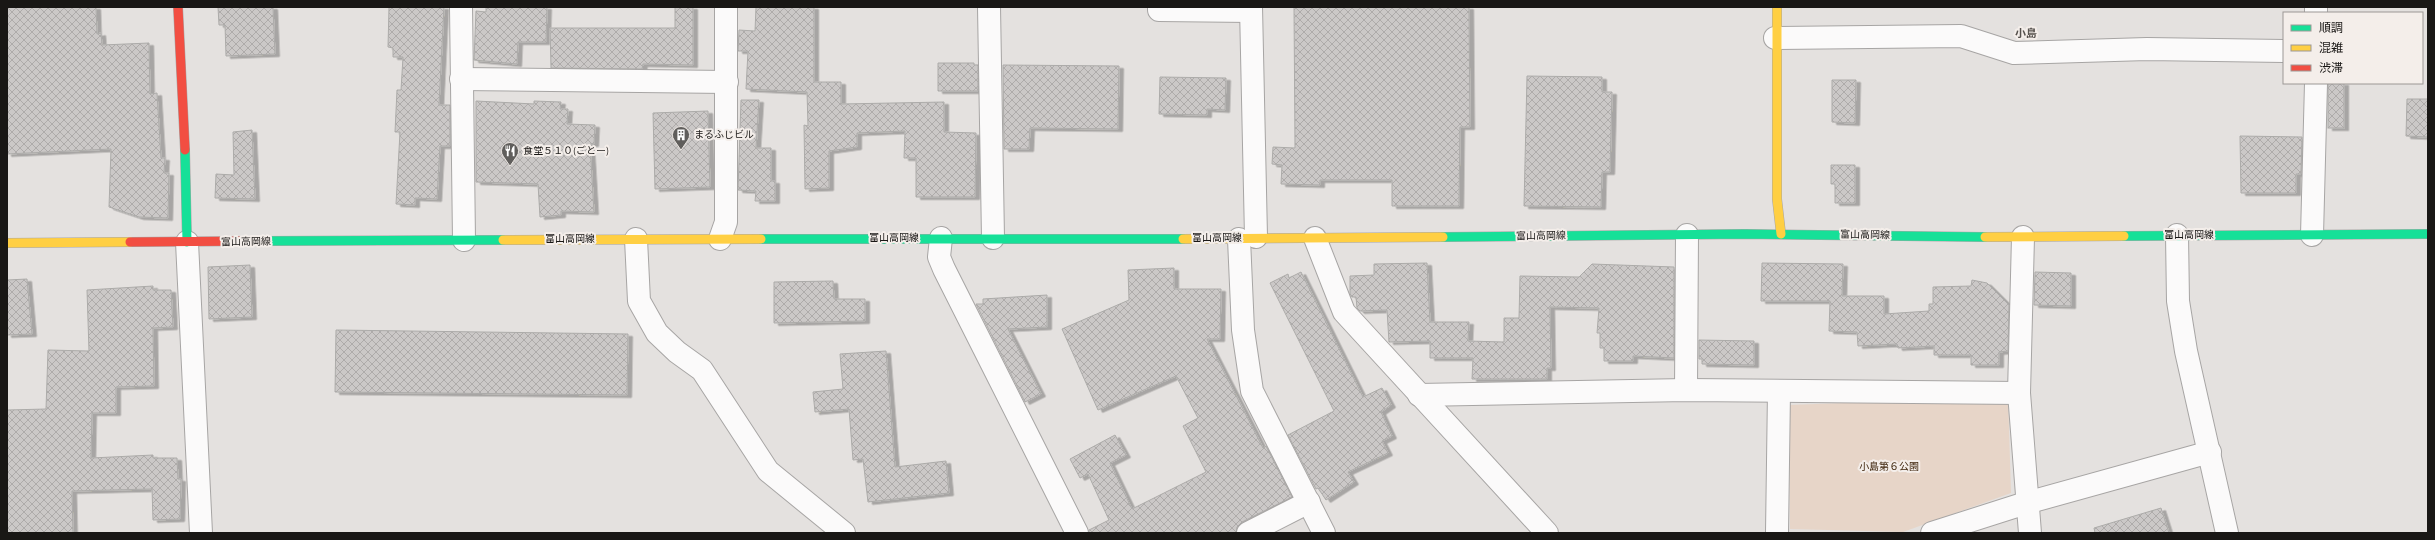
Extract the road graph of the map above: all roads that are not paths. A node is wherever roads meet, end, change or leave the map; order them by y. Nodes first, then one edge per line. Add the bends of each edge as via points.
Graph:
1 (178, 7) edge
2 (461, 7) edge
3 (726, 7) edge
4 (989, 7) edge
5 (1159, 7) edge
6 (1777, 7) edge
7 (1252, 9) edge
8 (1775, 38) junction
9 (2283, 51) edge
10 (461, 79) junction
11 (727, 82) junction
12 (2316, 84) edge
13 (1781, 234) junction
14 (2428, 234) edge
15 (1687, 235) junction
16 (2177, 235) junction
17 (2312, 235) junction
18 (2023, 237) junction
19 (941, 238) junction
20 (993, 238) junction
21 (1248, 238) junction
22 (1315, 238) junction
23 (636, 239) junction
24 (720, 239) junction
25 (464, 240) junction
26 (187, 242) junction
27 (7, 243) edge
28 (1686, 390) junction
29 (1779, 392) junction
30 (2019, 393) junction
31 (1419, 395) junction
32 (2210, 452) junction
33 (1310, 502) junction
34 (2026, 503) junction
35 (202, 533) edge
36 (844, 533) edge
37 (1077, 533) edge
38 (1248, 533) edge
39 (1324, 533) edge
40 (1547, 533) edge
41 (1777, 533) edge
42 (1932, 533) edge
43 (2030, 533) edge
44 (2226, 533) edge

1 - 26 main road via 187,185
2 - 10 street
3 - 11 street
4 - 20 street
5 - 7 street via 1159,10
6 - 8 main road
7 - 21 street
8 - 9 street via 1961,36 2014,53 2147,48
8 - 13 main road via 1776,199
10 - 11 street
10 - 25 street
11 - 24 street via 726,222
12 - 17 street
13 - 15 main road, 富山高岡線
13 - 18 main road, 富山高岡線
14 - 17 main road, 富山高岡線
15 - 22 main road, 富山高岡線
15 - 28 street
16 - 17 main road, 富山高岡線
16 - 18 main road, 富山高岡線
16 - 32 street via 2178,301 2185,344
18 - 30 street
19 - 20 main road, 富山高岡線
19 - 24 main road, 富山高岡線
19 - 37 street via 939,257 944,269
20 - 21 main road, 富山高岡線
21 - 22 main road, 富山高岡線
21 - 33 street via 1243,330 1252,391
22 - 31 street via 1344,312
23 - 24 main road, 富山高岡線
23 - 25 main road, 富山高岡線
23 - 36 street via 638,301 658,333 677,352 702,370 768,470
25 - 26 main road, 富山高岡線
26 - 27 main road, 富山高岡線
26 - 35 street
28 - 29 street
28 - 31 street
29 - 30 street
29 - 41 street
30 - 34 street
31 - 40 street
32 - 34 street
32 - 44 street
33 - 38 street
33 - 39 street
34 - 42 street
34 - 43 street

